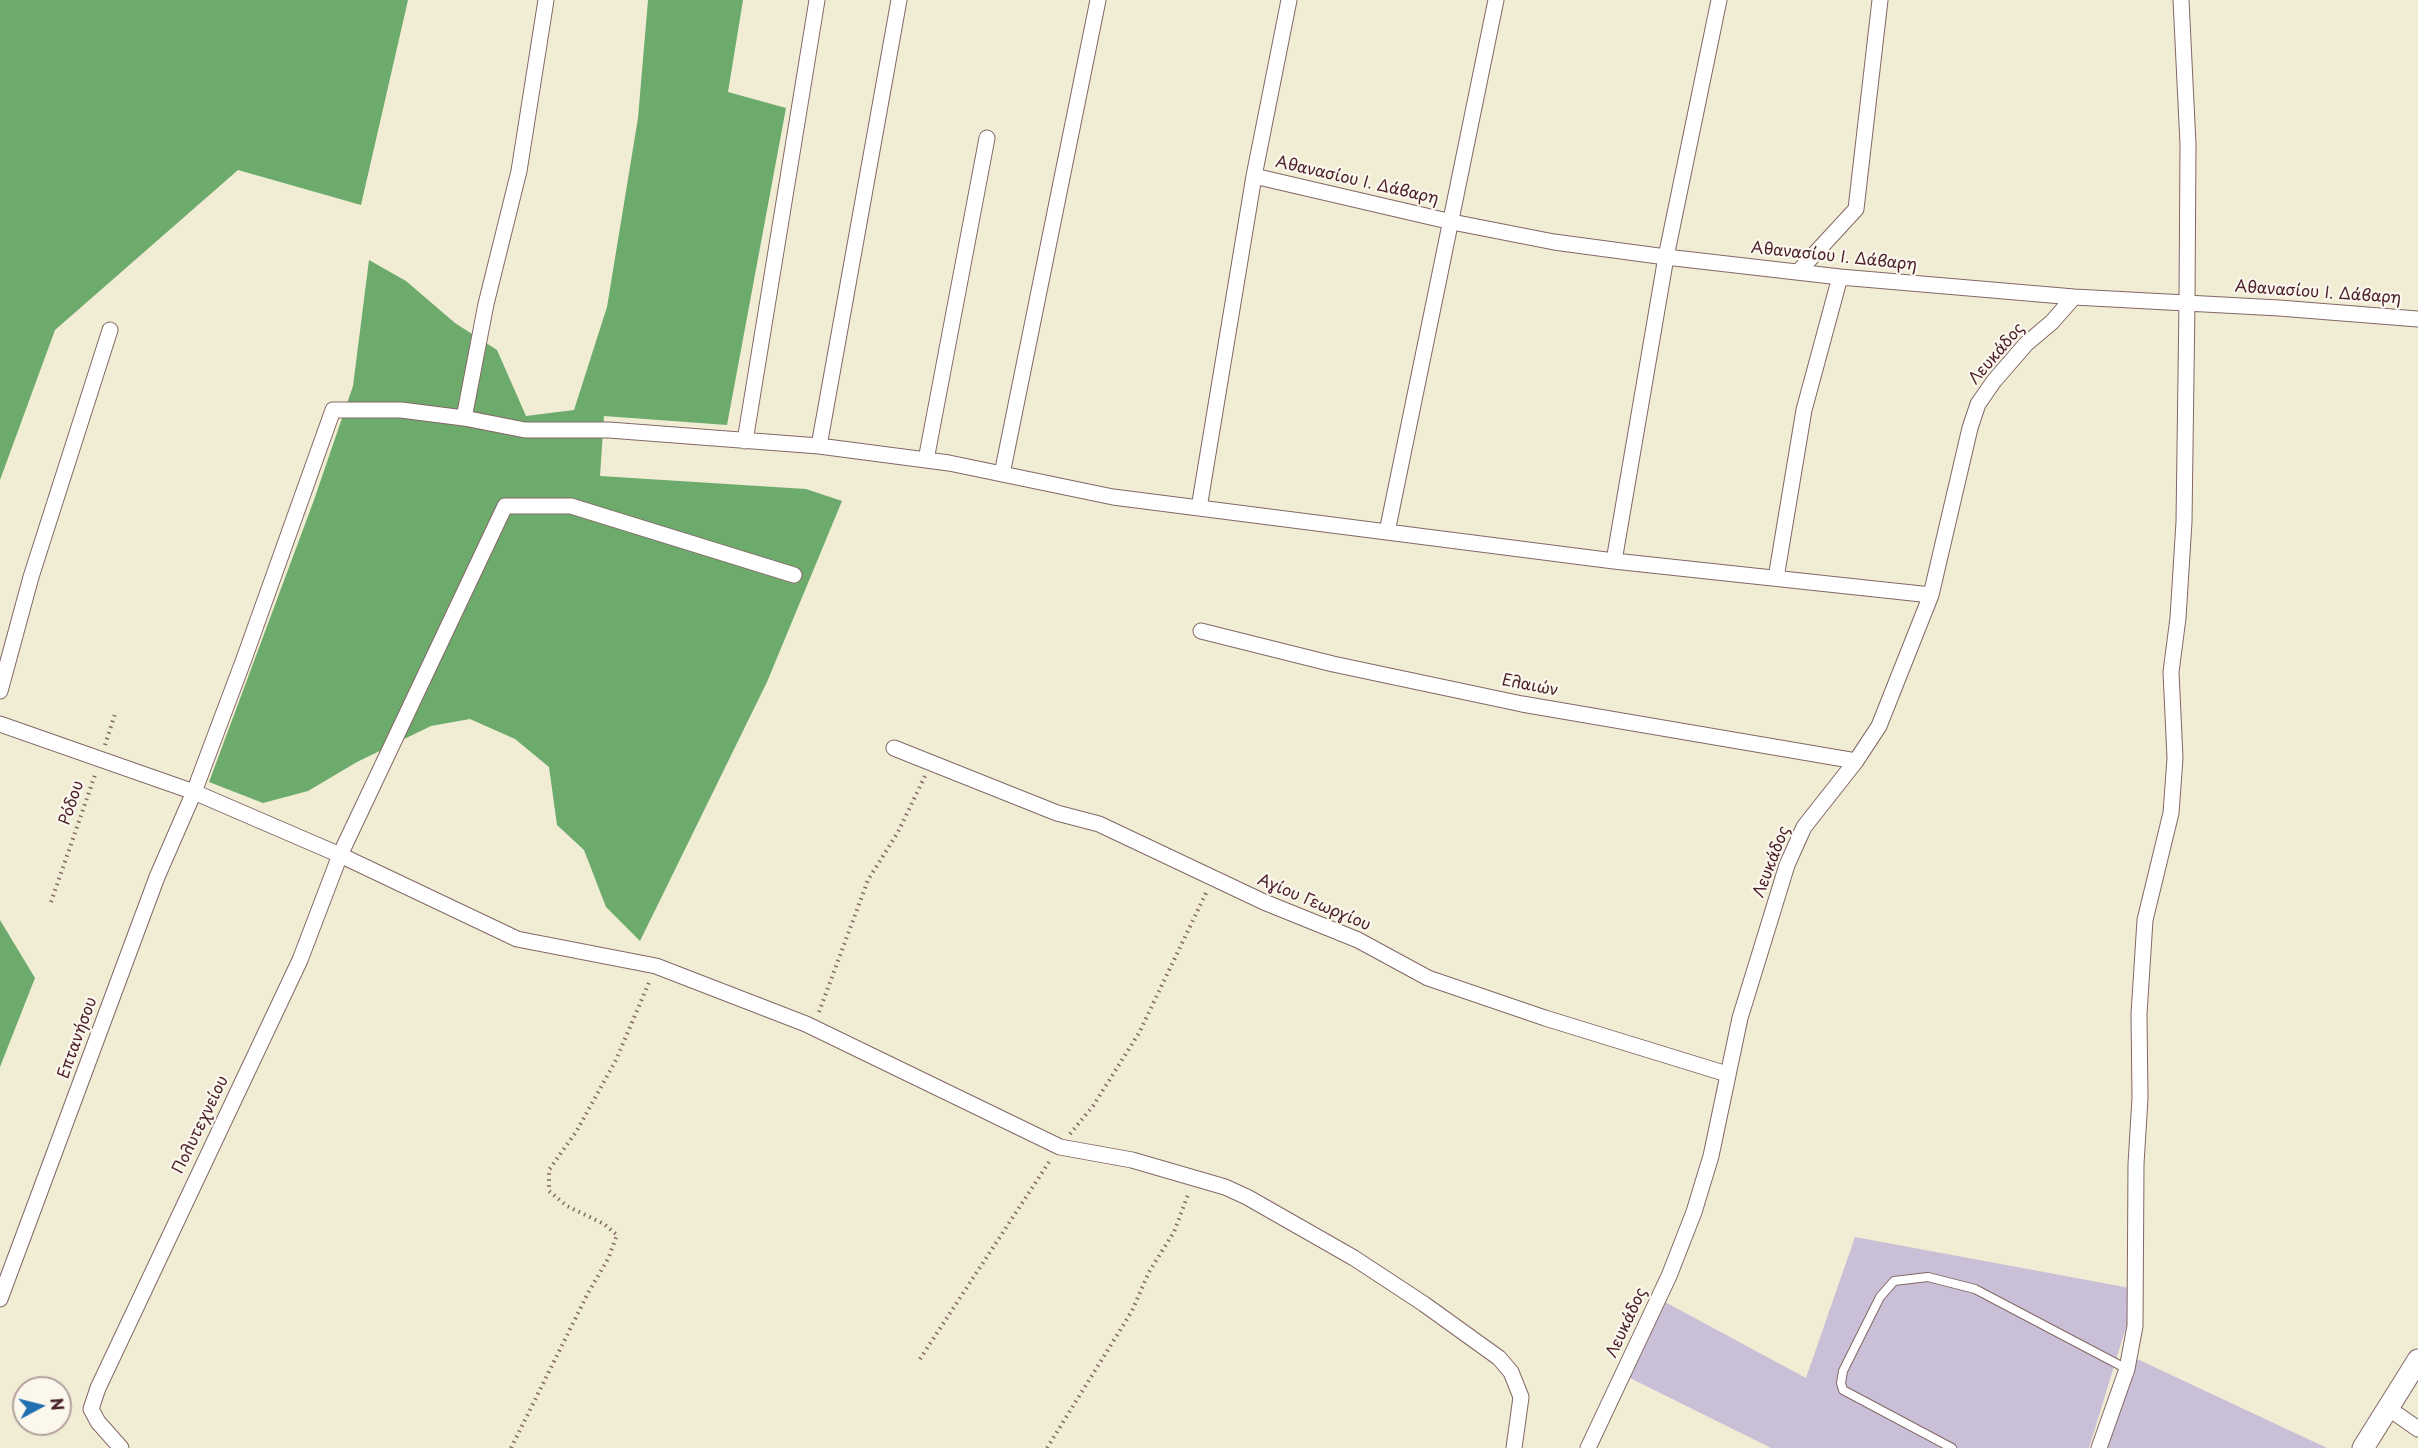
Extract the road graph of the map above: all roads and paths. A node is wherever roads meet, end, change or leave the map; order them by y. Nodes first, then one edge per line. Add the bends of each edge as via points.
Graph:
1 (546, 0) edge
2 (817, 0) edge
3 (899, 0) edge
4 (1098, 0) edge
5 (1289, 0) edge
6 (1496, 0) edge
7 (1719, 0) edge
8 (1880, 0) edge
9 (2181, 0) edge
10 (987, 138) dead end
11 (1254, 176) junction
12 (1452, 222) junction
13 (1666, 257) junction
14 (1798, 272) junction
15 (1840, 277) junction
16 (2074, 297) junction
17 (2187, 302) junction
18 (2418, 319) edge
19 (110, 330) dead end
20 (464, 418) junction
21 (745, 441) junction
22 (819, 446) junction
23 (926, 460) junction
24 (1002, 474) junction
25 (1199, 508) junction
26 (1387, 532) junction
27 (1614, 561) junction
28 (794, 575) dead end
29 (1776, 578) junction
30 (1931, 595) junction
31 (1201, 631) dead end
32 (0, 691) edge
33 (116, 711) dead end
34 (0, 724) edge
35 (894, 748) dead end
36 (100, 758) junction
37 (1856, 761) junction
38 (932, 762) junction
39 (194, 792) junction
40 (340, 855) junction
41 (1213, 878) junction
42 (51, 902) dead end
43 (656, 966) junction
44 (813, 1028) junction
45 (1727, 1074) junction
46 (1060, 1147) junction
47 (1194, 1179) junction
48 (0, 1299) edge
49 (920, 1359) dead end
50 (2418, 1360) edge
51 (2127, 1369) junction
52 (2388, 1408) junction
53 (2418, 1429) edge
54 (121, 1448) edge
55 (511, 1448) edge
56 (1047, 1448) edge
57 (1515, 1448) edge
58 (1588, 1448) edge
59 (1952, 1448) edge
60 (2098, 1448) edge
61 (2363, 1448) edge

1 - 20 street via 519,171 486,304
2 - 21 street
3 - 22 street
4 - 24 street
5 - 11 street
6 - 12 street
7 - 13 street
8 - 14 street via 1856,209
9 - 17 street via 2188,144
10 - 23 street
11 - 12 street, Αθανασίου Ι. Δάβαρη
11 - 25 street
12 - 13 street, Αθανασίου Ι. Δάβαρη via 1554,242
12 - 26 street
13 - 14 street, Αθανασίου Ι. Δάβαρη
13 - 27 street
14 - 15 street, Αθανασίου Ι. Δάβαρη
15 - 16 street, Αθανασίου Ι. Δάβαρη
15 - 29 street via 1804,410
16 - 17 street, Αθανασίου Ι. Δάβαρη
16 - 30 street, Λευκάδος via 2026,344 1978,404
17 - 18 street, Αθανασίου Ι. Δάβαρη
17 - 51 street via 2184,522 2171,672 2175,758 2171,813 2145,920 2139,1014 2135,1326
19 - 32 street via 31,577
20 - 21 street via 525,430 609,430
20 - 39 street, Επτανήσου via 401,410 333,410
21 - 22 street
22 - 23 street
23 - 24 street
24 - 25 street via 1113,497
25 - 26 street
26 - 27 street
27 - 29 street
28 - 40 street, Πολυτεχνείου via 571,506 505,506
29 - 30 street
30 - 37 street, Λευκάδος via 1878,726
31 - 37 street, Ελαιών via 1522,704
33 - 36 path, Ρόδου
34 - 36 street
35 - 38 street, Αγίου Γεωργίου
36 - 39 street
36 - 42 path, Ρόδου
37 - 45 street, Λευκάδος via 1804,827 1787,865
38 - 41 street, Αγίου Γεωργίου via 1057,813 1099,824
38 - 44 path via 898,832 868,880
39 - 40 street
39 - 48 street, Επτανήσου via 156,877
40 - 43 street via 517,939
40 - 54 street, Πολυτεχνείου via 300,960 98,1388 91,1409
41 - 45 street, Αγίου Γεωργίου via 1358,940 1428,978
41 - 46 path via 1139,1033 1093,1106
43 - 44 street
43 - 55 path via 616,1060 576,1132 549,1170 549,1191 617,1235
44 - 46 street
45 - 58 street, Λευκάδος via 1711,1156 1694,1212 1669,1276
46 - 47 street via 1132,1160
46 - 49 path
47 - 56 path via 1174,1232 1149,1272 1132,1311
47 - 57 street via 1247,1197 1354,1258 1498,1358 1510,1372 1521,1397
50 - 52 main road
51 - 59 lane via 1975,1289 1928,1277 1894,1281 1880,1297 1843,1371 1843,1390
51 - 60 street
52 - 53 street
52 - 61 main road

